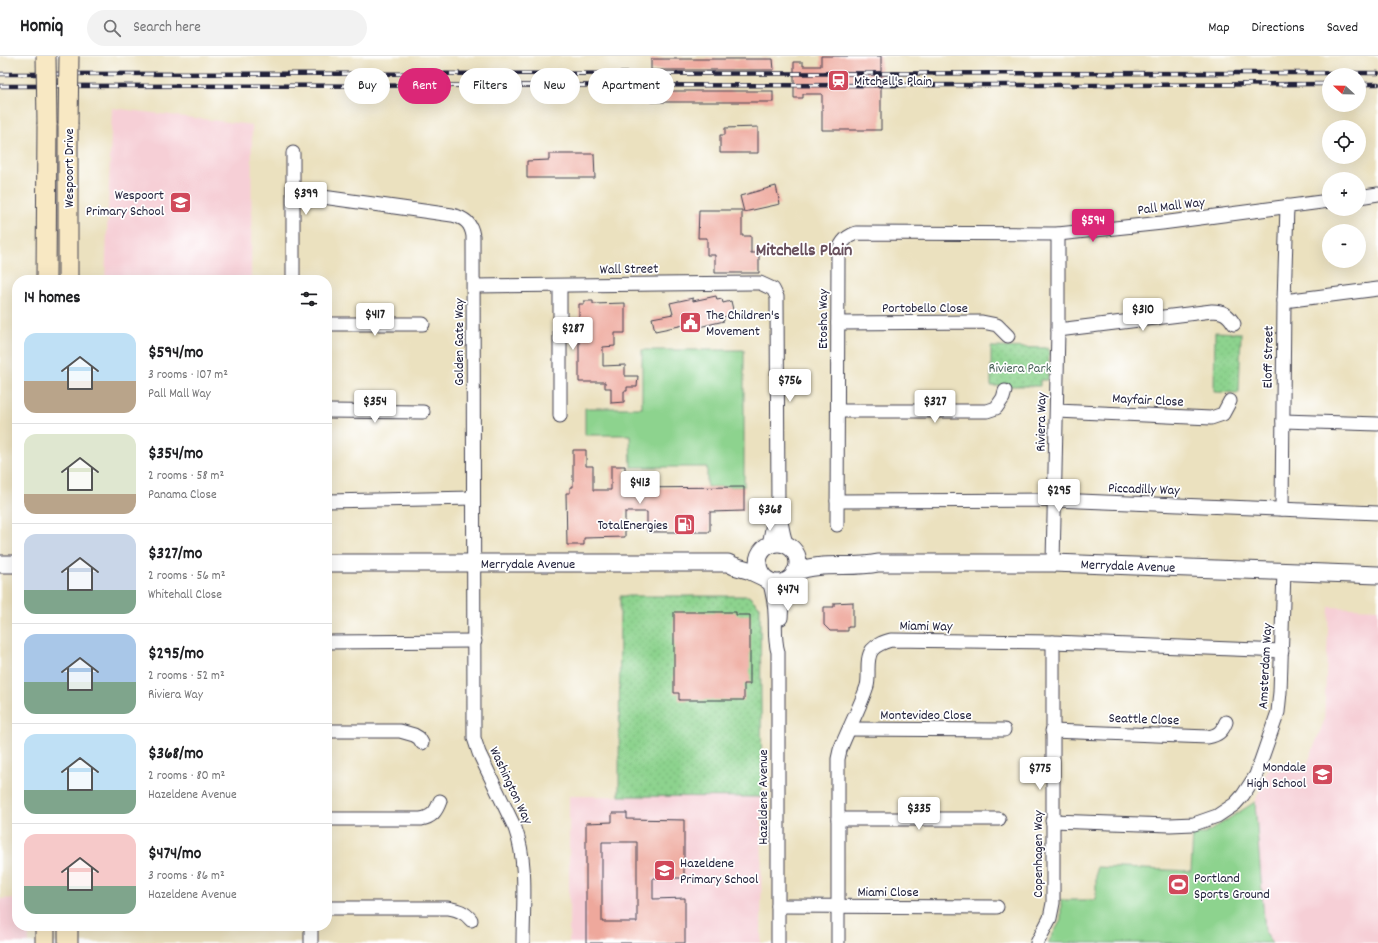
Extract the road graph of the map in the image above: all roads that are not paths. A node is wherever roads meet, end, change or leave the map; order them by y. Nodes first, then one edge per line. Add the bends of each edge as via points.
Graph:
1 (46, 56) edge
2 (69, 56) edge
3 (293, 153) dead end
4 (294, 193) junction
5 (1378, 194) edge
6 (1366, 196) edge
7 (1322, 202) edge
8 (1287, 206) junction
9 (1058, 234) junction
10 (848, 236) joint
11 (46, 275) edge
12 (68, 275) edge
13 (293, 275) edge
14 (474, 286) junction
15 (560, 286) junction
16 (1378, 288) edge
17 (1284, 301) junction
18 (838, 323) junction
19 (332, 324) edge
20 (423, 324) dead end
21 (1234, 324) dead end
22 (1058, 330) junction
23 (1008, 336) dead end
24 (1005, 392) dead end
25 (1230, 401) dead end
26 (332, 411) edge
27 (838, 411) junction
28 (1057, 411) junction
29 (423, 412) dead end
30 (560, 416) dead end
31 (1283, 421) junction
32 (1378, 424) edge
33 (473, 498) junction
34 (1055, 500) junction
35 (332, 501) edge
36 (837, 501) junction
37 (1282, 509) junction
38 (778, 510) junction
39 (1378, 513) edge
40 (837, 525) dead end
41 (766, 547) junction
42 (789, 547) junction
43 (878, 562) junction
44 (332, 563) edge
45 (474, 563) junction
46 (728, 563) junction
47 (1053, 563) junction
48 (0, 564) edge
49 (12, 564) edge
50 (1284, 571) junction
51 (794, 574) junction
52 (1378, 575) edge
53 (766, 579) junction
54 (475, 640) junction
55 (332, 642) edge
56 (1053, 642) junction
57 (1282, 651) junction
58 (778, 652) junction
59 (1226, 722) dead end
60 (849, 729) junction
61 (1004, 730) dead end
62 (332, 731) edge
63 (1052, 731) junction
64 (422, 743) dead end
65 (440, 801) dead end
66 (332, 819) edge
67 (838, 819) junction
68 (999, 819) dead end
69 (1052, 821) junction
70 (778, 906) junction
71 (838, 907) junction
72 (997, 907) dead end
73 (332, 908) edge
74 (471, 920) dead end
75 (45, 931) edge
76 (68, 931) edge
77 (311, 931) edge
78 (45, 943) edge
79 (68, 943) edge
80 (311, 943) edge
81 (523, 943) edge
82 (778, 943) edge
83 (838, 943) edge
84 (1037, 943) edge

1 - 11 main road, Wespoort Drive, bridge
2 - 12 main road, Wespoort Drive, bridge
3 - 4 street
4 - 13 street
4 - 14 street, Golden Gate Way via 461,217 472,228
5 - 6 street
7 - 8 street, Pall Mall Way
8 - 9 street, Pall Mall Way
8 - 17 street, Eloff Street
9 - 10 street, Pall Mall Way via 856,233
9 - 22 street, Riviera Way
10 - 18 street, Etosha Way via 838,251
14 - 15 street, Wall Street
14 - 33 street, Golden Gate Way
15 - 30 street
15 - 38 street, Wall Street via 760,283 774,289 777,297
16 - 17 street
17 - 31 street, Eloff Street
18 - 23 street, Portobello Close via 982,322 997,326
18 - 27 street, Etosha Way
19 - 20 street
21 - 22 street via 1230,316 1224,312 1212,311
22 - 28 street, Riviera Way
24 - 27 street via 1000,403 992,410
25 - 28 street, Mayfair Close via 1222,414 1211,418
26 - 29 street
27 - 36 street, Etosha Way
28 - 34 street, Riviera Way
31 - 32 street
31 - 37 street, Eloff Street
33 - 35 street
33 - 45 street, Golden Gate Way
34 - 36 street, Piccadilly Way
34 - 37 street, Piccadilly Way
34 - 47 street, Riviera Way
36 - 40 street, Etosha Way
37 - 39 street, Piccadilly Way
38 - 41 street
38 - 42 street via 784,538
41 - 42 street via 774,543
41 - 46 street, Merrydale Avenue via 754,554 734,558
41 - 53 street via 758,560 760,572
42 - 43 street, Merrydale Avenue via 825,559 867,559
42 - 51 street via 797,560
43 - 47 street, Merrydale Avenue
43 - 51 street, Merrydale Avenue via 867,565 811,568
44 - 45 street, Merrydale Avenue
45 - 46 street, Merrydale Avenue
45 - 54 street, Golden Gate Way
46 - 53 street, Merrydale Avenue
47 - 50 street, Merrydale Avenue
48 - 49 street
50 - 52 street, Merrydale Avenue
50 - 57 street, Amsterdam Way
51 - 53 street via 781,582
51 - 58 street, Hazeldene Avenue via 782,603 781,644
53 - 58 street, Hazeldene Avenue via 772,589 775,643
54 - 55 street
54 - 81 street, Washington Way via 474,738 520,840 523,865
56 - 57 street, Miami Way
56 - 60 street, Miami Way via 884,642 872,651 867,685
56 - 63 street, Copenhagen Way
57 - 69 street, Amsterdam Way via 1275,724 1250,787 1235,804 1211,819 1186,825
58 - 70 street, Hazeldene Avenue
59 - 63 street, Seattle Close via 1220,733 1208,737
60 - 61 street, Montevideo Close
60 - 67 street, Miami Way via 838,759
62 - 64 street via 400,731 414,735
63 - 69 street, Copenhagen Way
65 - 66 street via 433,814 421,819
67 - 68 street
67 - 71 street, Miami Way
69 - 84 street, Copenhagen Way via 1052,910
70 - 71 street, Miami Close
70 - 82 street, Hazeldene Avenue
71 - 72 street, Miami Close
71 - 83 street, Miami Way
73 - 74 street via 448,908 461,911
75 - 78 main road
76 - 79 main road
77 - 80 street

